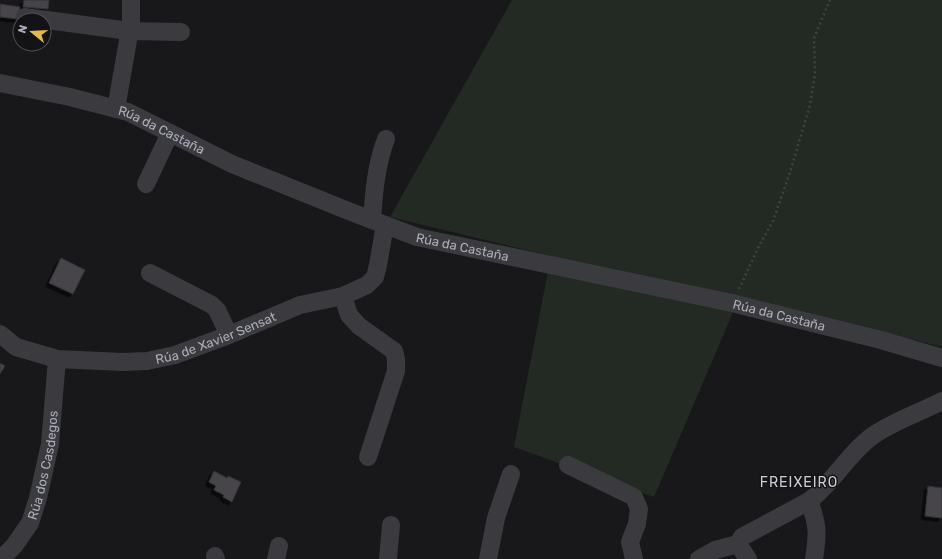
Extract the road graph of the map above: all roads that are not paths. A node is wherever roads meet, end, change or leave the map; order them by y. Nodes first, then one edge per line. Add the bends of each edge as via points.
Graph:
1 (131, 0) edge
2 (52, 20) edge
3 (129, 31) junction
4 (181, 32) dead end
5 (0, 83) edge
6 (116, 109) junction
7 (170, 133) junction
8 (386, 139) dead end
9 (146, 184) dead end
10 (378, 222) junction
11 (150, 273) dead end
12 (343, 296) junction
13 (0, 334) edge
14 (229, 335) junction
15 (942, 358) edge
16 (57, 359) junction
17 (942, 401) edge
18 (368, 457) dead end
19 (568, 465) dead end
20 (511, 474) dead end
21 (808, 501) junction
22 (391, 525) dead end
23 (738, 544) junction
24 (1, 559) edge
25 (388, 559) edge
26 (488, 559) edge
27 (634, 559) edge
28 (699, 559) edge
29 (748, 559) edge
30 (814, 559) edge

1 - 3 street
2 - 3 street
3 - 4 street
3 - 6 street
5 - 6 street, Rúa da Castaña
6 - 7 street, Rúa da Castaña via 128,112
7 - 9 street
7 - 10 street, Rúa da Castaña via 232,164
8 - 10 street, Rúa de Xavier Sensat via 376,177
10 - 12 street, Rúa de Xavier Sensat via 378,265 374,277 367,285
10 - 15 street, Rúa da Castaña via 417,236 732,303
11 - 14 street via 212,305
12 - 14 street, Rúa de Xavier Sensat via 300,305
12 - 18 street via 349,315 359,326 394,351 396,360 396,370
13 - 16 street, Rúa de Xavier Sensat via 16,347
14 - 16 street, Rúa de Xavier Sensat via 175,355 147,361
16 - 24 street, Rúa dos Casdegos via 50,444 38,498 30,523
17 - 21 street via 870,438
19 - 27 street via 634,497 638,509 637,524 630,542
20 - 26 street via 496,518
21 - 23 street via 742,537
21 - 30 street via 815,517 818,537
22 - 25 street
23 - 28 street via 716,550
23 - 29 street

